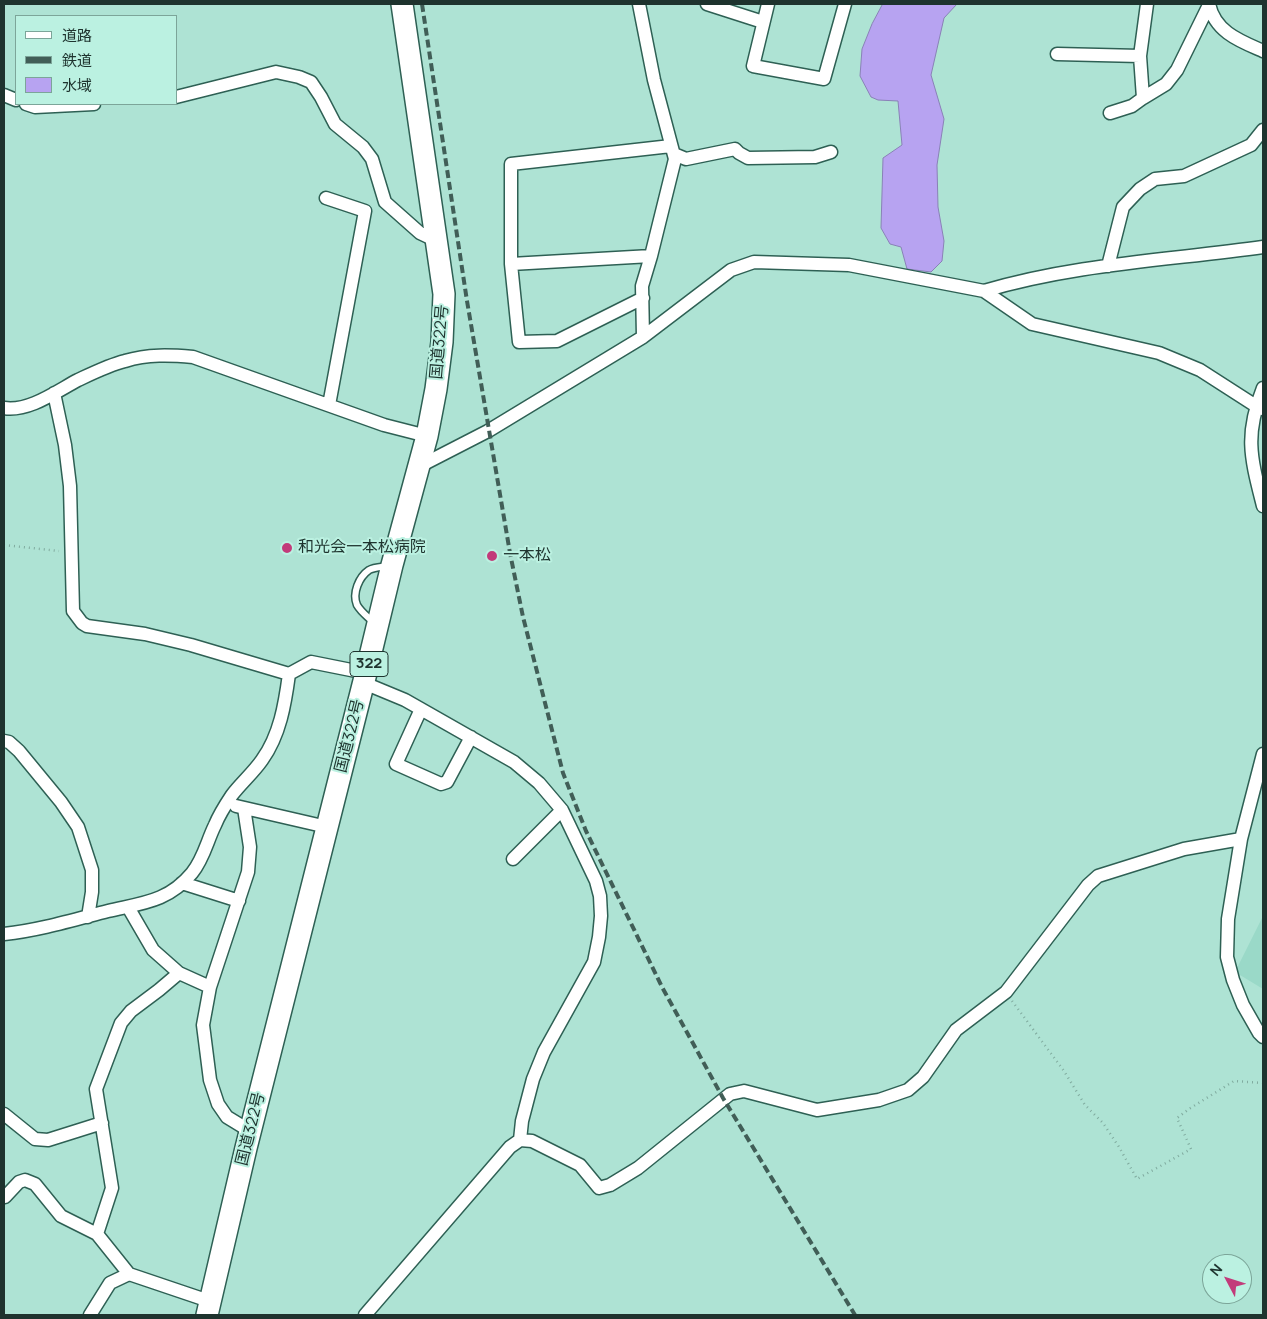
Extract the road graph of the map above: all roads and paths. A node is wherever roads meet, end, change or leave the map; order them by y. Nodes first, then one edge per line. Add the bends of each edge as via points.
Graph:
1 (402, 4) edge
2 (639, 4) edge
3 (707, 4) edge
4 (768, 4) edge
5 (844, 4) edge
6 (1147, 4) edge
7 (1209, 4) edge
8 (764, 22) junction
9 (1263, 51) edge
10 (1057, 54) dead end
11 (1140, 56) junction
12 (178, 96) edge
13 (1144, 98) junction
14 (28, 105) edge
15 (79, 105) edge
16 (1110, 113) dead end
17 (1263, 130) edge
18 (673, 150) junction
19 (832, 152) dead end
20 (326, 198) dead end
21 (437, 241) junction
22 (1263, 247) edge
23 (651, 256) junction
24 (511, 264) junction
25 (1108, 266) junction
26 (984, 291) junction
27 (642, 298) junction
28 (643, 337) junction
29 (1263, 388) edge
30 (54, 393) junction
31 (329, 405) junction
32 (4, 408) edge
33 (1260, 408) edge
34 (427, 436) junction
35 (418, 467) junction
36 (1263, 506) edge
37 (4, 545) edge
38 (73, 550) junction
39 (392, 565) junction
40 (378, 627) junction
41 (289, 674) junction
42 (365, 678) junction
43 (421, 709) junction
44 (471, 737) junction
45 (4, 741) edge
46 (1263, 754) edge
47 (227, 804) junction
48 (244, 808) junction
49 (562, 810) junction
50 (328, 827) junction
51 (1241, 839) junction
52 (513, 859) dead end
53 (182, 883) junction
54 (239, 901) junction
55 (128, 907) junction
56 (88, 917) junction
57 (4, 934) edge
58 (179, 973) junction
59 (210, 986) junction
60 (1006, 992) junction
61 (1263, 1037) edge
62 (1263, 1083) edge
63 (4, 1114) edge
64 (102, 1123) junction
65 (250, 1131) junction
66 (520, 1140) junction
67 (7, 1198) edge
68 (96, 1234) junction
69 (128, 1274) junction
70 (208, 1308) edge
71 (90, 1315) edge
72 (365, 1315) edge

1 - 21 highway, 国道322号 / 322
2 - 18 street via 654,80
3 - 8 street
4 - 8 street
5 - 8 street via 824,79 753,66
6 - 11 street
7 - 9 street via 1224,30 1236,40
7 - 13 street via 1177,70 1166,84
10 - 11 street
11 - 13 street
12 - 21 street via 276,72 311,82 335,124 363,147 372,159 385,202 420,233
13 - 16 street
14 - 15 street via 35,108
17 - 25 street via 1251,145 1184,176 1155,179 1140,188 1123,207
18 - 19 street via 686,159 735,149 748,158 815,156
18 - 23 street via 674,159
18 - 24 street via 511,164
20 - 31 street via 365,211
21 - 34 highway, 国道322号 / 322 via 444,294 442,342
22 - 25 street
23 - 24 street
23 - 27 street via 642,286
24 - 27 street via 519,342 557,341
25 - 26 street
26 - 28 street via 849,265 754,262 731,270
26 - 33 street via 1032,324 1159,353 1192,366
27 - 28 street
28 - 35 street via 488,431
29 - 33 street
30 - 31 street via 124,361 162,355 193,357
30 - 32 street via 30,405
30 - 38 street via 70,486
31 - 34 street
33 - 36 street via 1250,437
34 - 35 highway, 国道322号 / 322
35 - 39 highway, 国道322号 / 322
37 - 38 path
38 - 41 street via 73,611 82,624 191,645
39 - 40 highway, 国道322号 / 322
39 - 40 lane via 370,569 357,586 356,603
40 - 42 highway, 国道322号 / 322
41 - 42 street via 311,662
41 - 47 street via 284,710 275,736 263,759
42 - 43 street
42 - 50 highway, 国道322号 / 322
43 - 44 street
43 - 44 street via 396,764 441,784 447,782
44 - 49 street via 531,774
45 - 56 street via 19,751 78,827 92,870
46 - 51 street
47 - 48 street
47 - 53 street via 200,862
48 - 50 street
48 - 54 street via 250,847 248,872
49 - 52 street
49 - 66 street via 598,888 599,937 594,962 544,1052 533,1079
50 - 65 highway, 国道322号 / 322
51 - 60 street via 1184,849 1098,876
51 - 61 street via 1228,919 1227,957 1243,1005
53 - 54 street
53 - 55 street via 146,904
54 - 59 street
55 - 56 street
55 - 58 street via 153,950
56 - 57 street via 32,931
58 - 59 street
58 - 64 street via 131,1011 121,1023 96,1089
59 - 65 street via 203,1025 210,1080 218,1104 227,1117
60 - 62 path via 1085,1105 1120,1147 1137,1179 1192,1149 1177,1118 1234,1081
60 - 66 street via 956,1030 923,1077 908,1090 879,1100 816,1110 744,1091 730,1094 638,1168 610,1185 599,1188 580,1164 532,1141
63 - 64 street via 35,1139 48,1140
64 - 68 street via 112,1188
65 - 70 highway, 国道322号 / 322
66 - 72 street via 510,1147
67 - 68 street via 19,1182 26,1180 35,1184 62,1216
68 - 69 street
69 - 70 street
69 - 71 street via 110,1283

